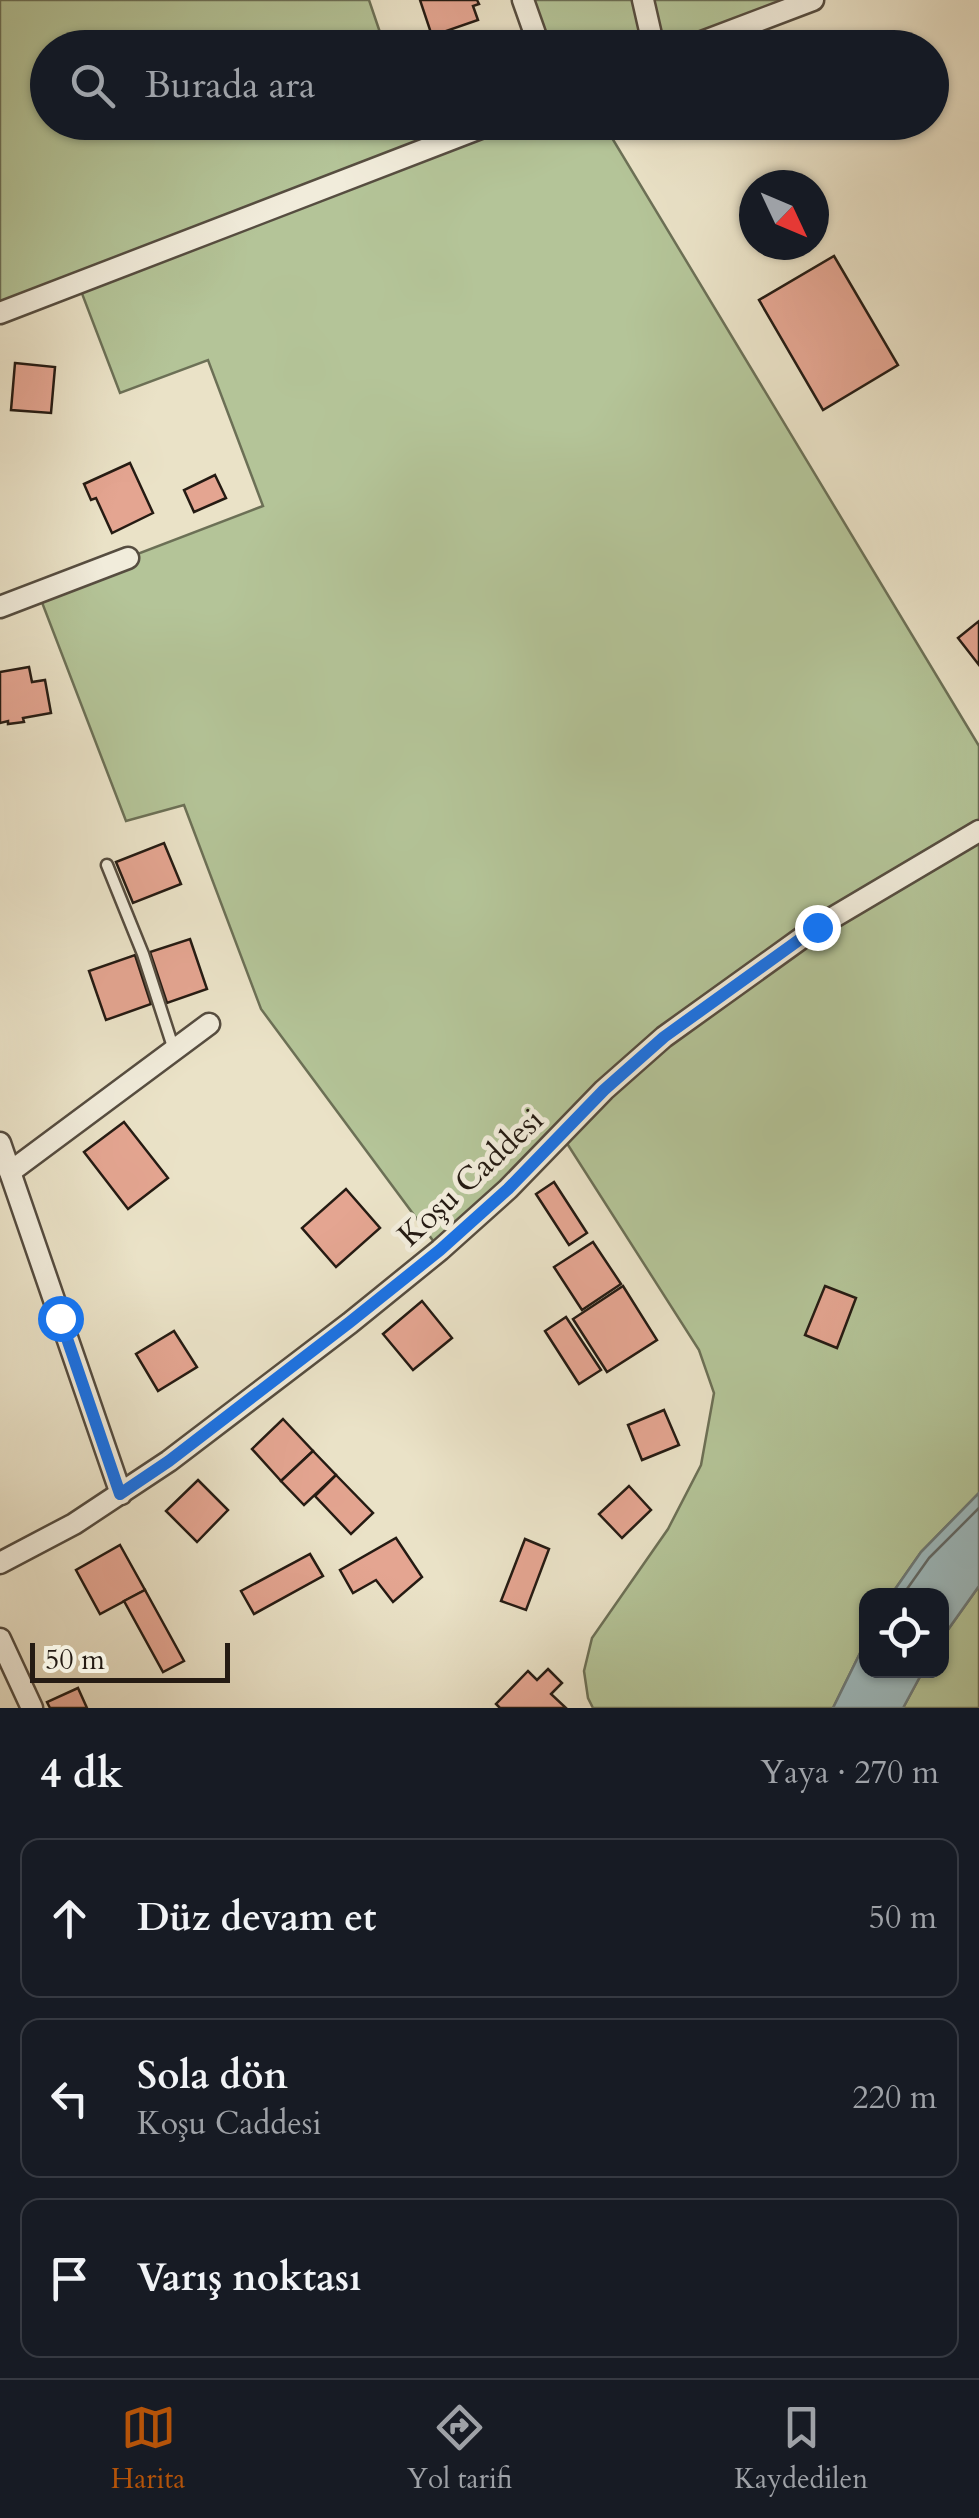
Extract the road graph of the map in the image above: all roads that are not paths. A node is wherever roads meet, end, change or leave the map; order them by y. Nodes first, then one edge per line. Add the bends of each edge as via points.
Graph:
1 (522, 0) edge
2 (643, 0) edge
3 (814, 0) edge
4 (533, 30) edge
5 (650, 30) edge
6 (734, 30) edge
7 (449, 140) edge
8 (0, 313) edge
9 (128, 558) dead end
10 (0, 607) edge
11 (979, 831) edge
12 (107, 864) dead end
13 (209, 1024) dead end
14 (174, 1050) junction
15 (0, 1142) edge
16 (10, 1172) junction
17 (120, 1494) junction
18 (0, 1563) edge
19 (0, 1639) edge
20 (32, 1708) edge

1 - 4 street
2 - 5 street
3 - 6 street
7 - 8 street
9 - 10 street
11 - 17 street, Koşu Caddesi via 817,927 664,1037 440,1250
12 - 14 lane
13 - 14 street
14 - 16 street
15 - 16 street
16 - 17 street
17 - 18 street, Koşu Caddesi
19 - 20 street

